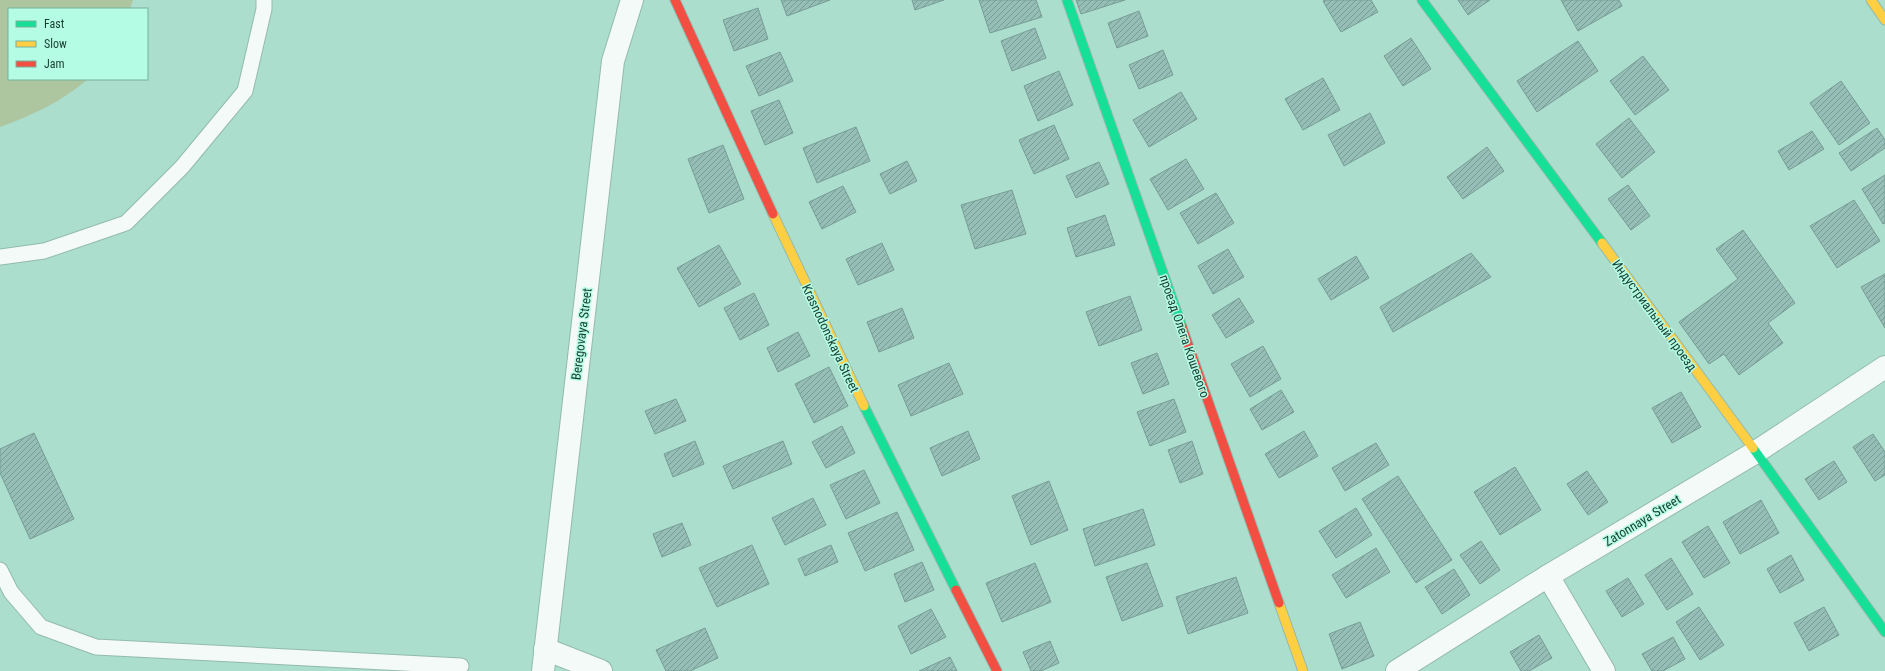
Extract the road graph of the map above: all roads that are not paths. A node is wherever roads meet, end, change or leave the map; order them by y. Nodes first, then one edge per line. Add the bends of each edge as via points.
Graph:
1 (264, 0) edge
2 (632, 0) edge
3 (675, 0) edge
4 (1067, 0) edge
5 (1422, 0) edge
6 (1871, 0) edge
7 (1885, 20) edge
8 (0, 257) edge
9 (1885, 367) edge
10 (1756, 452) junction
11 (0, 570) edge
12 (1548, 576) junction
13 (1885, 632) edge
14 (546, 649) junction
15 (461, 666) dead end
16 (543, 671) edge
17 (601, 671) edge
18 (997, 671) edge
19 (1303, 671) edge
20 (1397, 671) edge
21 (1604, 671) edge

1 - 8 lane via 245,90 182,167 126,223 44,251
2 - 14 street, Beregovaya Street via 613,61
3 - 18 street, Krasnodonskaya Street via 843,365
4 - 19 street, проезд Олега Кошевого
5 - 10 street, Индустриальный проезд
6 - 7 street
9 - 10 street, Zatonnaya Street
10 - 12 street, Zatonnaya Street
10 - 13 street, Индустриальный проезд
11 - 15 lane via 11,592 41,627 96,647
12 - 20 street, Zatonnaya Street
12 - 21 street
14 - 16 street, Beregovaya Street
14 - 17 street

